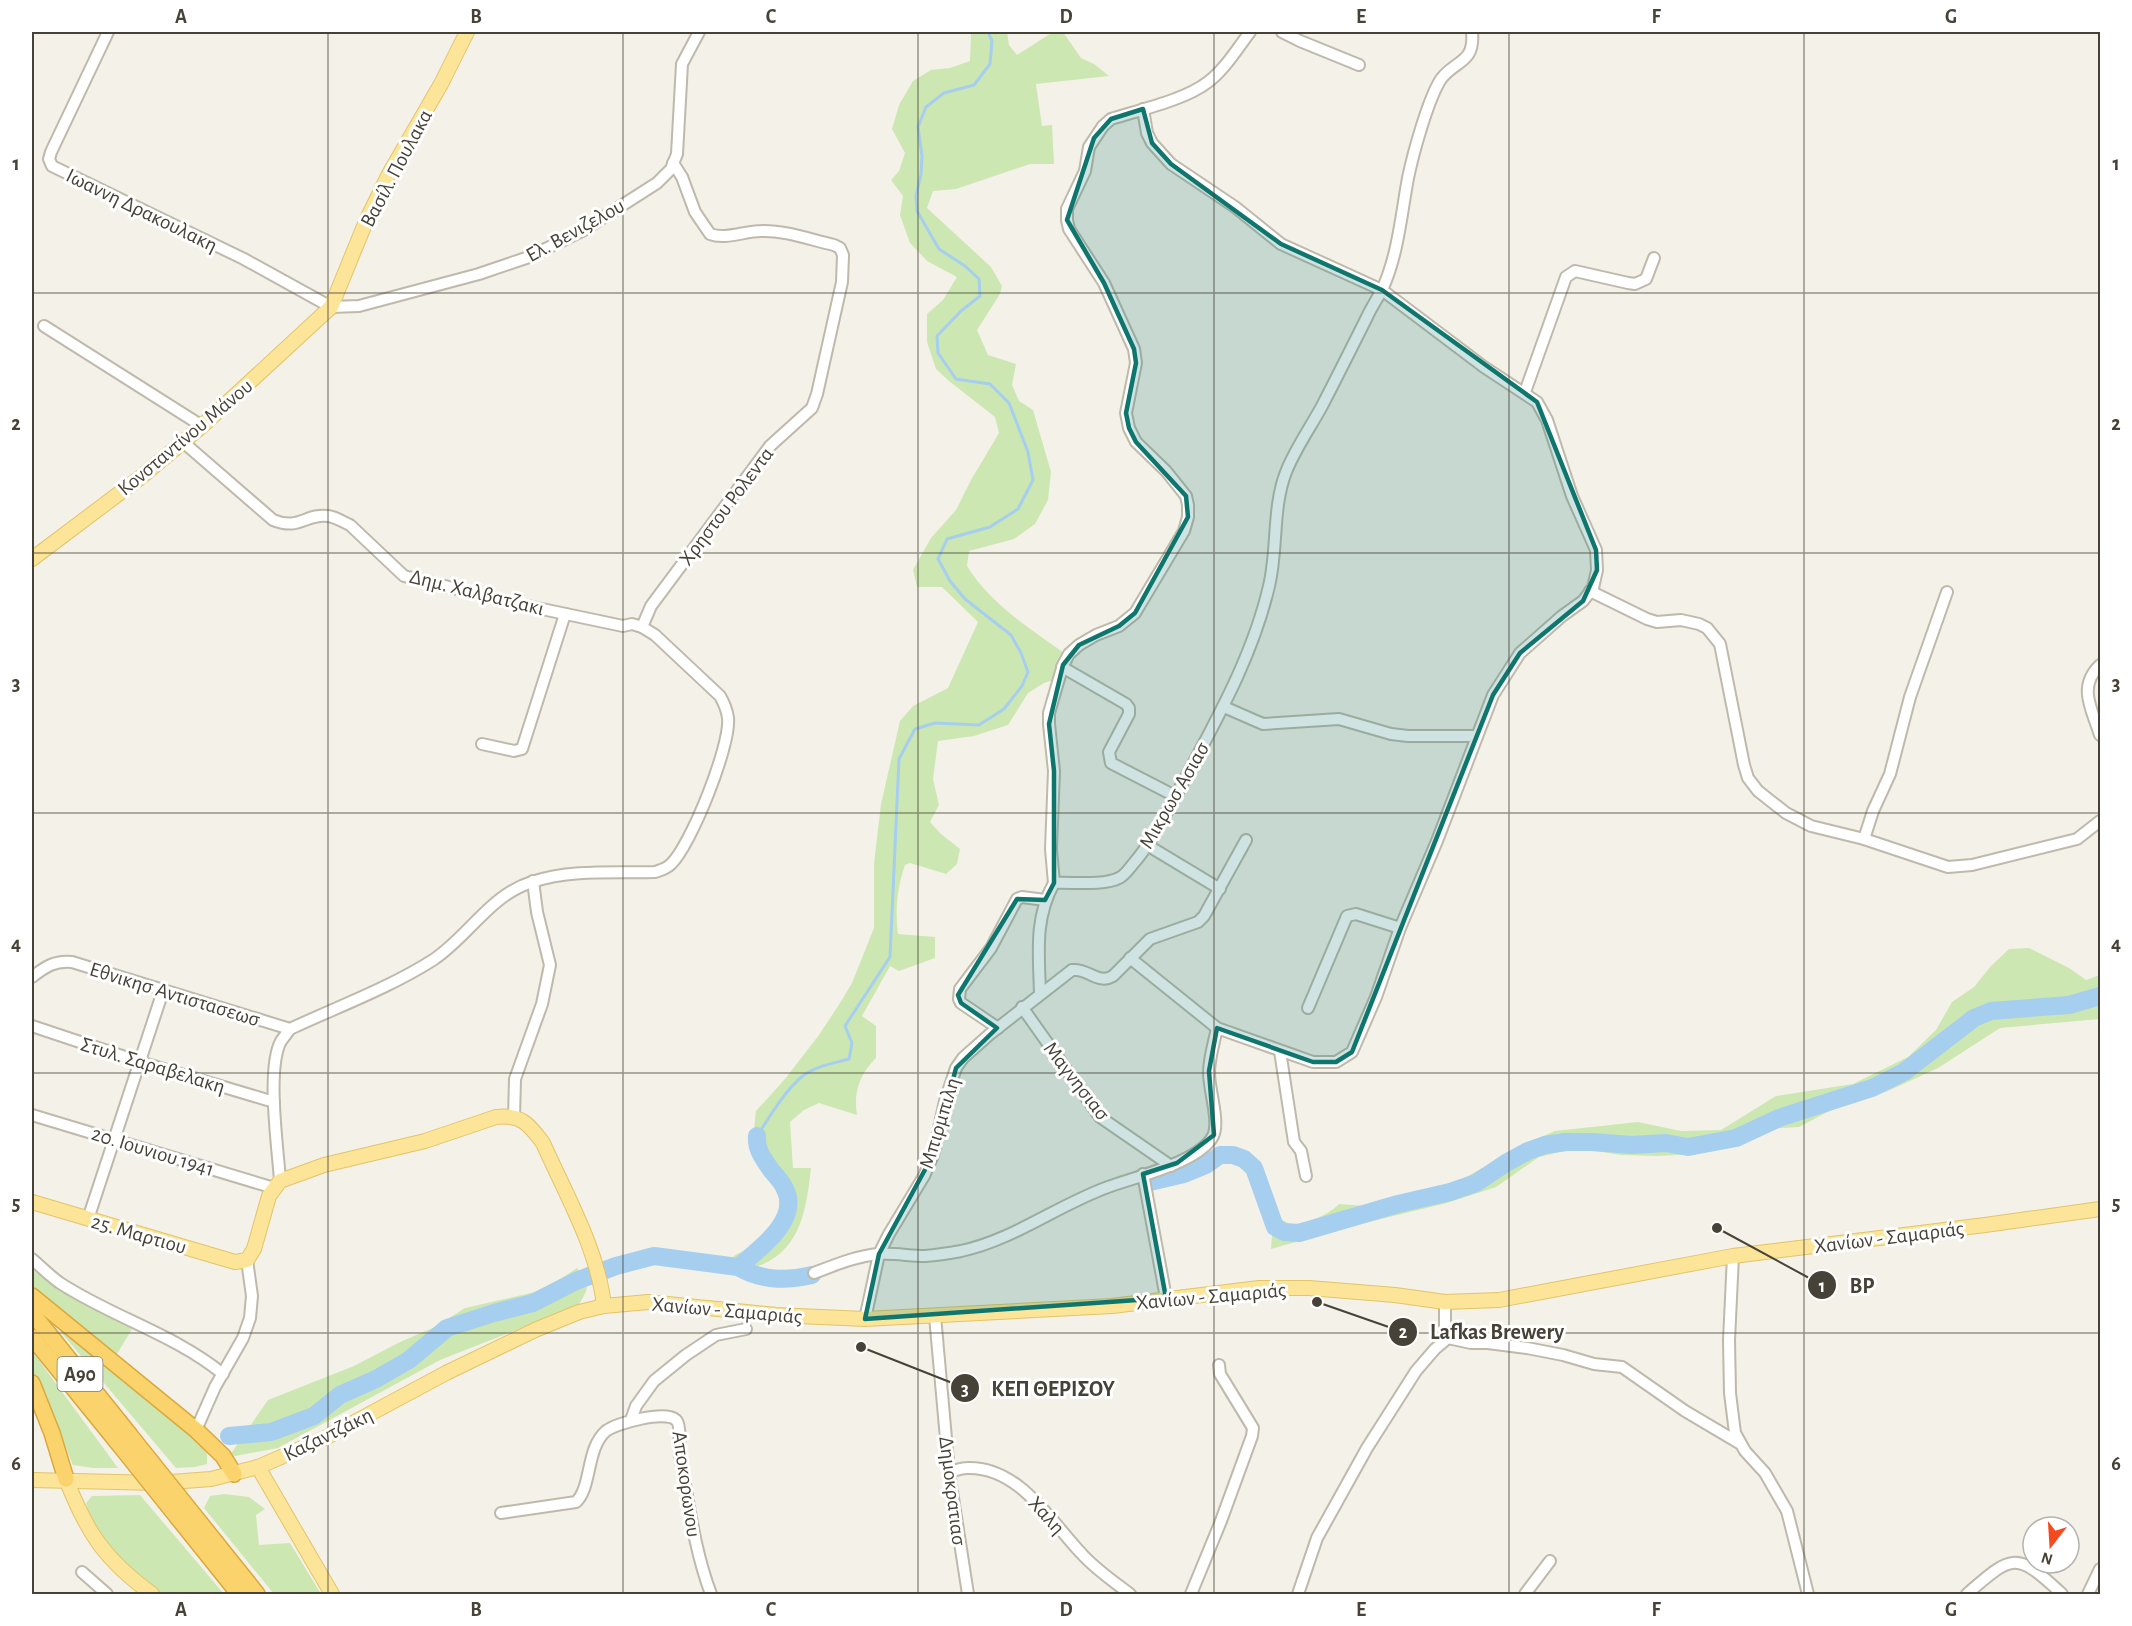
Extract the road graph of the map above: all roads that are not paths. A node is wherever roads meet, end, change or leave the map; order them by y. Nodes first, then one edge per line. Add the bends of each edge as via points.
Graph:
1 (108, 32) edge
2 (467, 32) edge
3 (699, 32) edge
4 (1250, 32) edge
5 (1282, 32) edge
6 (1472, 32) edge
7 (1359, 65) dead end
8 (1143, 109) junction
9 (674, 163) junction
10 (1654, 258) dead end
11 (1382, 290) junction
12 (331, 307) junction
13 (44, 326) dead end
14 (1525, 393) junction
15 (202, 426) junction
16 (183, 442) junction
17 (32, 559) edge
18 (1590, 591) junction
19 (1947, 592) dead end
20 (566, 614) junction
21 (642, 627) junction
22 (2100, 665) edge
23 (1062, 667) junction
24 (1224, 707) junction
25 (2100, 735) edge
26 (1477, 736) junction
27 (482, 744) dead end
28 (1175, 796) junction
29 (2100, 821) edge
30 (1864, 839) junction
31 (1246, 840) dead end
32 (1147, 845) junction
33 (533, 881) junction
34 (1054, 883) junction
35 (1220, 889) junction
36 (1045, 900) junction
37 (1400, 928) junction
38 (1130, 958) junction
39 (32, 977) edge
40 (163, 990) junction
41 (1040, 994) junction
42 (1022, 1007) junction
43 (1308, 1008) dead end
44 (32, 1026) edge
45 (998, 1028) junction
46 (1217, 1028) junction
47 (290, 1029) junction
48 (1280, 1051) junction
49 (140, 1062) junction
50 (274, 1102) junction
51 (32, 1115) edge
52 (514, 1117) junction
53 (114, 1139) junction
54 (1171, 1166) junction
55 (1143, 1174) junction
56 (1306, 1176) dead end
57 (277, 1185) junction
58 (32, 1202) edge
59 (2100, 1209) edge
60 (88, 1219) junction
61 (879, 1254) junction
62 (1733, 1256) junction
63 (32, 1259) edge
64 (247, 1260) junction
65 (814, 1273) dead end
66 (32, 1296) edge
67 (1166, 1298) junction
68 (1446, 1302) junction
69 (604, 1306) junction
70 (32, 1313) edge
71 (935, 1316) junction
72 (865, 1319) junction
73 (746, 1329) dead end
74 (32, 1337) edge
75 (1448, 1338) junction
76 (1219, 1365) dead end
77 (223, 1374) junction
78 (32, 1383) edge
79 (631, 1420) junction
80 (196, 1430) junction
81 (123, 1439) junction
82 (1740, 1443) junction
83 (258, 1467) junction
84 (949, 1472) junction
85 (234, 1474) junction
86 (66, 1479) junction
87 (32, 1480) edge
88 (501, 1513) dead end
89 (183, 1514) junction
90 (1550, 1561) dead end
91 (2100, 1569) edge
92 (82, 1572) dead end
93 (107, 1594) edge
94 (152, 1594) edge
95 (239, 1594) edge
96 (257, 1594) edge
97 (332, 1594) edge
98 (711, 1594) edge
99 (968, 1594) edge
100 (1130, 1594) edge
101 (1191, 1594) edge
102 (1298, 1594) edge
103 (1525, 1594) edge
104 (1808, 1594) edge
105 (1967, 1594) edge
106 (2062, 1594) edge
107 (2088, 1594) edge

1 - 12 street, Ιωαννη Δρακουλακη via 51,152 52,166 243,259
2 - 12 main road, Βασίλ. Πουλακα via 389,174
3 - 9 street via 682,64 680,133
4 - 8 street via 1207,83
5 - 7 street
6 - 11 street, Μικρωσ Ασιασ via 1466,58 1440,81 1417,142 1402,220
8 - 11 street via 1152,143 1171,164 1281,244
8 - 23 street via 1111,119 1094,138 1085,171 1067,209 1067,220 1104,283 1134,349 1136,363 1126,413 1129,428 1136,442 1186,496 1188,517 1184,531 1135,613 1119,626 1079,645
9 - 12 street, Ελ. Βενιζελου via 657,183 582,231 529,257 359,306
9 - 21 street, Χρηστου Ρολεντα via 695,212 710,234 762,231 834,245 843,255 842,282 812,408 770,446 738,486 651,606
10 - 14 street via 1646,279 1635,284 1575,271 1566,277
11 - 14 street
11 - 24 street, Μικρωσ Ασιασ via 1291,459 1282,485 1266,599
12 - 15 main road, Κονσταντίνου Μάνου
13 - 15 street
14 - 18 street via 1537,402 1548,420 1572,496 1596,550 1597,570
15 - 16 main road, Κονσταντίνου Μάνου
16 - 17 main road, Κονσταντίνου Μάνου
16 - 20 street, Δημ. Χαλβατζακι via 273,520 289,525 330,516 350,525 404,576
18 - 26 street via 1583,602 1520,653 1493,695
18 - 30 street via 1652,621 1681,620 1707,628 1723,654 1737,735 1753,786 1786,813 1811,826
19 - 30 street via 1910,697 1890,774
20 - 21 street, Δημ. Χαλβατζακι
20 - 27 street via 522,749 514,752
21 - 33 street via 655,634 725,704 728,730 705,801 679,855 666,869 567,874
22 - 25 street via 2087,687
23 - 28 street via 1129,708 1109,752 1111,762
23 - 34 street via 1048,724 1054,771
24 - 26 street via 1263,724 1339,719 1391,734
24 - 28 street, Μικρωσ Ασιασ
26 - 37 street
28 - 32 street, Μικρωσ Ασιασ
29 - 30 street via 2077,839 1965,867 1948,867
31 - 35 street
32 - 34 street, Μικρωσ Ασιασ via 1120,878
32 - 35 street
33 - 47 street via 509,891 434,959
33 - 52 street via 550,965 542,1004 515,1079
34 - 36 street
35 - 38 street via 1198,922 1150,939
36 - 41 street via 1038,943
36 - 45 street via 1017,899 991,948 960,989 962,1003
37 - 43 street via 1356,914 1347,916
37 - 48 street via 1352,1052 1326,1063
38 - 41 street, Μπιρμπιλη via 1106,980 1072,970
38 - 46 street
39 - 40 street, Εθνικησ Αντιστασεωσ via 53,963 72,962
40 - 47 street, Εθνικησ Αντιστασεωσ
40 - 49 street
41 - 42 street, Μπιρμπιλη
42 - 45 street, Μπιρμπιλη
42 - 54 street, Μαγνησιασ via 1100,1117
44 - 49 street, Στυλ. Σαραβελακη
45 - 61 street, Μπιρμπιλη via 956,1068 933,1155
46 - 48 street
46 - 54 street via 1209,1071 1214,1135 1207,1145
47 - 50 street via 280,1042
48 - 56 street via 1294,1142 1301,1151
49 - 50 street, Στυλ. Σαραβελακη
49 - 53 street
50 - 57 street
51 - 53 street, 20. Ιουνιου 1941
52 - 57 main road via 496,1117 425,1142 324,1165
52 - 69 main road via 522,1119 543,1143 587,1241
53 - 57 street, 20. Ιουνιου 1941
53 - 60 street
54 - 55 street
55 - 61 street via 1071,1202 997,1240 962,1251 926,1256
55 - 67 street
57 - 64 main road via 269,1196 254,1250
58 - 60 main road, 25. Μαρτιου
59 - 62 main road, Χανίων - Σαμαριάς
60 - 64 main road, 25. Μαρτιου via 235,1262
61 - 65 street via 850,1259
61 - 72 street, Μπιρμπιλη
62 - 68 main road, Χανίων - Σαμαριάς via 1499,1300
62 - 82 street via 1730,1393
63 - 77 street via 58,1282 185,1347
64 - 77 street via 252,1296 250,1318
66 - 80 highway
67 - 68 main road, Χανίων - Σαμαριάς via 1299,1288
67 - 71 main road, Χανίων - Σαμαριάς via 1112,1306
68 - 75 street
69 - 72 main road, Χανίων - Σαμαριάς via 648,1302
69 - 83 main road, Καζαντζάκη via 535,1330 325,1438
70 - 81 highway, Α90
71 - 72 main road, Χανίων - Σαμαριάς
71 - 84 street, Δημοκρατιασ
73 - 79 street via 716,1335 686,1355 654,1381
74 - 81 highway, Α90
75 - 82 street via 1527,1348 1622,1367
75 - 102 street via 1416,1371 1367,1448 1317,1538
76 - 101 street via 1220,1374 1253,1428
77 - 80 street
78 - 86 highway
79 - 88 street, Αποκορωνου via 601,1437 576,1502
79 - 98 street, Αποκορωνου via 665,1417 678,1422 696,1549
80 - 85 highway via 223,1456
81 - 89 highway, Α90, bridge
82 - 104 street via 1765,1473 1787,1511
83 - 85 main road, Καζαντζάκη
83 - 97 main road
84 - 99 street, Δημοκρατιασ
84 - 100 street, Χαλη via 965,1467 986,1470 1024,1490 1082,1554
85 - 86 main road, Καζαντζάκη via 158,1483
86 - 87 main road, Καζαντζάκη
86 - 94 main road via 95,1540 123,1571
89 - 95 highway, Α90
89 - 96 highway, Α90
90 - 103 street
91 - 107 street
92 - 93 street
105 - 106 street via 2009,1563 2036,1570

